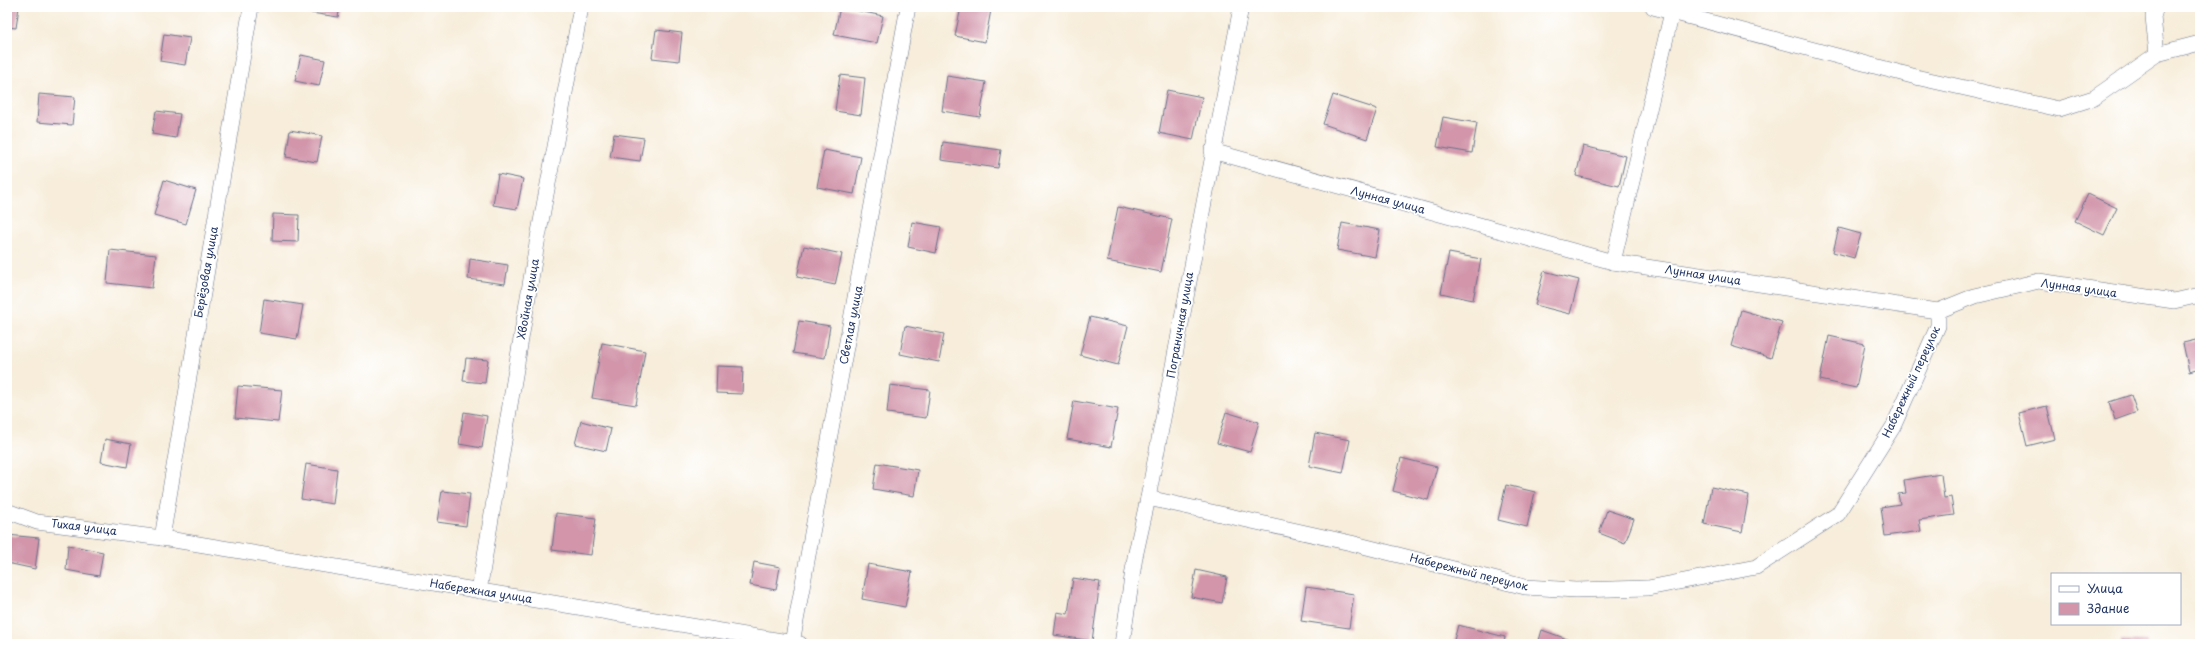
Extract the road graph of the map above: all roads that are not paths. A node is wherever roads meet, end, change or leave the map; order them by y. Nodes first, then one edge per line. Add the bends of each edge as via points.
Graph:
1 (251, 7) edge
2 (581, 7) edge
3 (908, 7) edge
4 (1240, 7) edge
5 (1653, 7) edge
6 (2156, 7) edge
7 (1672, 12) junction
8 (2200, 43) edge
9 (2157, 54) junction
10 (1212, 151) junction
11 (1612, 262) junction
12 (2200, 295) edge
13 (1938, 311) junction
14 (1148, 498) junction
15 (7, 511) edge
16 (162, 538) junction
17 (479, 591) junction
18 (796, 643) edge
19 (1122, 644) edge

1 - 16 street, Берёзовая улица
2 - 17 street, Хвойная улица via 537,243
3 - 18 street, Светлая улица
4 - 10 street, Пограничная улица
5 - 7 street
6 - 9 street via 2153,17
7 - 9 street via 1920,78 2058,109 2094,98
7 - 11 street
8 - 9 street
10 - 11 street, Лунная улица
10 - 14 street, Пограничная улица
11 - 13 street, Лунная улица
12 - 13 street, Лунная улица via 2174,301 2039,281 1975,296
13 - 14 street, Набережный переулок via 1938,326 1893,427 1838,514 1756,567 1648,588 1576,590 1525,587 1351,543
14 - 19 street, Пограничная улица via 1135,557
15 - 16 street, Тихая улица via 38,522
16 - 17 street, Набережная улица
17 - 18 street, Набережная улица

